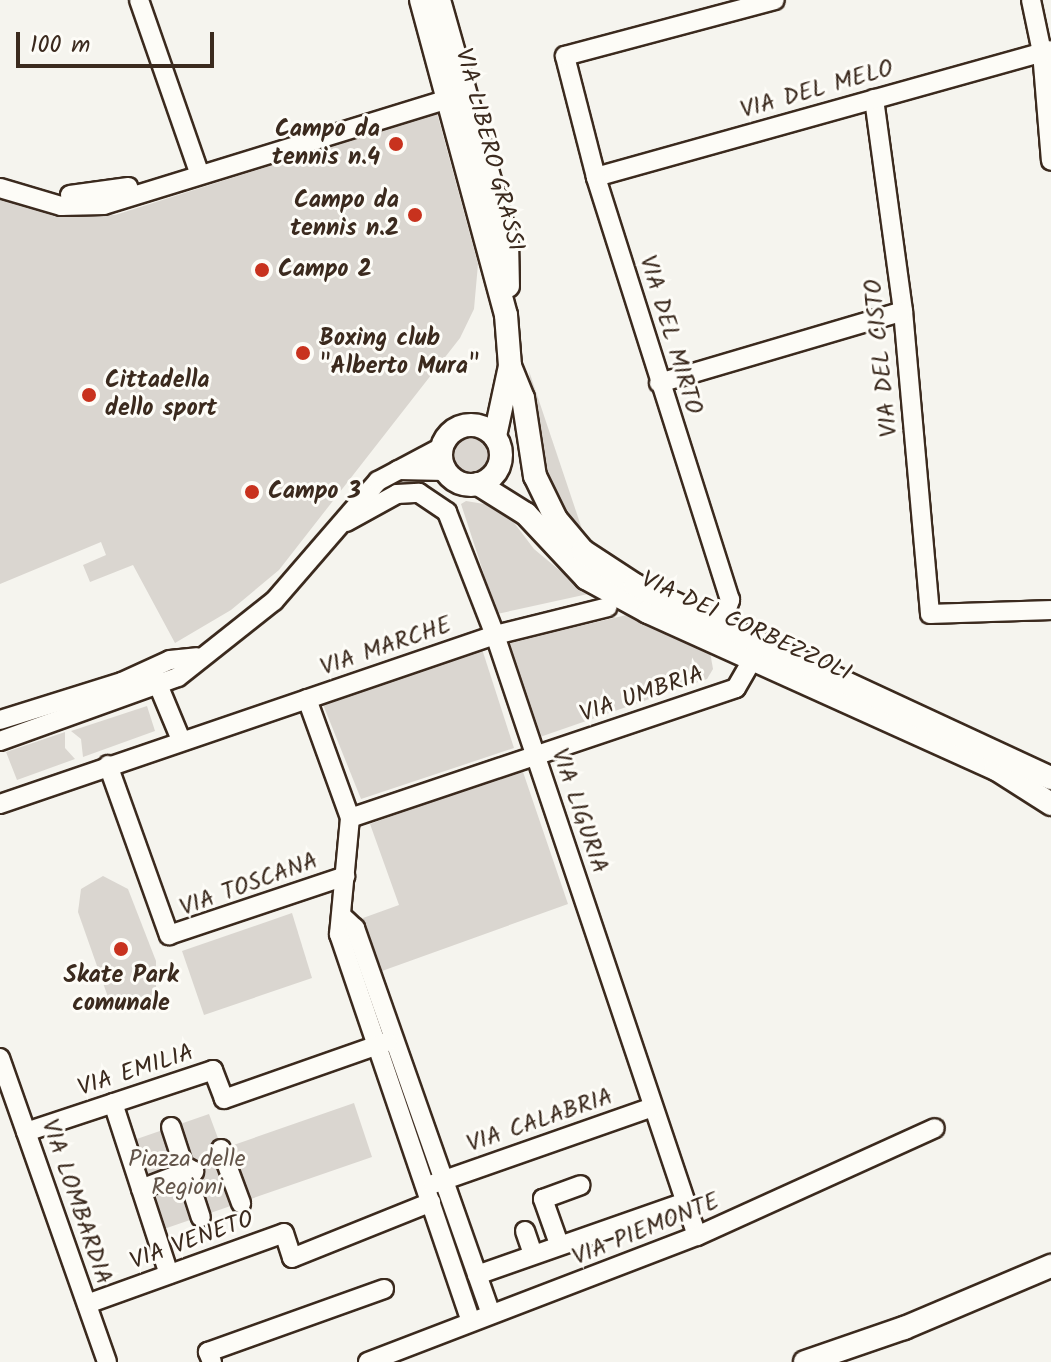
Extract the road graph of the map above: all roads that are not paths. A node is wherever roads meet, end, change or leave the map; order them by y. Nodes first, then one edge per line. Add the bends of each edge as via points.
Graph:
1 (139, 0) edge
2 (421, 0) edge
3 (439, 0) edge
4 (775, 0) edge
5 (1031, 0) edge
6 (1046, 51) edge
7 (456, 91) junction
8 (874, 99) junction
9 (257, 154) junction
10 (1051, 161) edge
11 (198, 169) junction
12 (0, 176) edge
13 (596, 177) junction
14 (0, 188) edge
15 (139, 189) junction
16 (903, 311) junction
17 (510, 366) junction
18 (659, 383) junction
19 (487, 431) junction
20 (442, 447) junction
21 (499, 467) junction
22 (395, 470) junction
23 (446, 471) junction
24 (478, 484) junction
25 (526, 514) junction
26 (346, 522) junction
27 (552, 539) junction
28 (583, 551) junction
29 (608, 607) dead end
30 (1051, 610) edge
31 (721, 625) junction
32 (495, 635) junction
33 (752, 660) junction
34 (155, 677) junction
35 (307, 699) junction
36 (0, 719) edge
37 (936, 733) junction
38 (181, 740) junction
39 (0, 741) edge
40 (535, 758) junction
41 (108, 765) junction
42 (1051, 778) edge
43 (0, 804) edge
44 (1051, 804) edge
45 (350, 818) junction
46 (345, 876) junction
47 (386, 1042) junction
48 (0, 1058) edge
49 (113, 1103) junction
50 (653, 1107) junction
51 (171, 1127) dead end
52 (935, 1128) dead end
53 (26, 1132) junction
54 (186, 1173) junction
55 (581, 1185) dead end
56 (141, 1189) junction
57 (433, 1190) junction
58 (685, 1202) junction
59 (241, 1203) dead end
60 (201, 1217) dead end
61 (525, 1231) dead end
62 (697, 1236) junction
63 (559, 1244) junction
64 (533, 1254) junction
65 (1051, 1266) edge
66 (169, 1274) junction
67 (477, 1275) junction
68 (384, 1289) dead end
69 (87, 1304) junction
70 (491, 1314) junction
71 (471, 1321) junction
72 (904, 1328) junction
73 (107, 1362) edge
74 (212, 1362) edge
75 (368, 1362) edge
76 (805, 1362) edge
77 (848, 1362) edge

1 - 11 street
2 - 7 main road, VIA LIBERO GRASSI
3 - 7 main road, VIA LIBERO GRASSI
4 - 13 street, VIA DEL MIRTO via 565,56
5 - 6 street
6 - 8 street, VIA DEL MELO
6 - 10 street
7 - 9 street
7 - 17 main road, VIA LIBERO GRASSI via 507,240
8 - 13 street, VIA DEL MELO
8 - 16 street, VIA DEL CISTO
9 - 11 street
9 - 15 street
11 - 15 street
12 - 15 street via 33,190 74,195
13 - 18 street, VIA DEL MIRTO
14 - 15 street via 61,206 104,205
16 - 18 street
16 - 30 street, VIA DEL CISTO via 930,614
17 - 19 main road via 504,402
17 - 28 main road via 523,398 535,476 556,519
18 - 31 street, VIA DEL MIRTO via 730,600
19 - 20 main road via 453,430
19 - 21 main road via 501,451
20 - 22 street
20 - 23 main road
21 - 24 main road
21 - 25 main road, VIA DEI CORBEZZOLI
22 - 23 street
22 - 26 street via 364,494
23 - 24 main road via 463,484
24 - 25 main road, VIA DEI CORBEZZOLI
25 - 27 main road, VIA DEI CORBEZZOLI
26 - 32 street, VIA LIGURIA via 397,494 419,493 438,501
26 - 34 street via 274,601 197,657
27 - 28 main road, VIA DEI CORBEZZOLI
27 - 33 main road, VIA DEI CORBEZZOLI via 586,578
28 - 31 main road, VIA DEI CORBEZZOLI via 635,585
29 - 32 street, VIA MARCHE
31 - 37 main road, VIA DEI CORBEZZOLI
32 - 35 street, VIA MARCHE
32 - 40 street, VIA LIGURIA
33 - 37 main road, VIA DEI CORBEZZOLI
33 - 40 street, VIA UMBRIA via 736,688
34 - 36 street
34 - 38 street
34 - 39 street
35 - 38 street, VIA MARCHE
35 - 45 street
37 - 42 main road
37 - 44 main road
38 - 41 street, VIA MARCHE
40 - 45 street, VIA UMBRIA
40 - 50 street, VIA LIGURIA
41 - 43 street, VIA MARCHE
41 - 46 street, VIA TOSCANA via 169,935
45 - 46 street
46 - 47 street via 339,934
47 - 49 street, VIA EMILIA via 224,1099 213,1070
47 - 57 street
48 - 53 street, VIA LOMBARDIA
49 - 53 street, VIA EMILIA
49 - 56 street
50 - 57 street, VIA CALABRIA
50 - 58 street, VIA LIGURIA
51 - 54 street
52 - 62 street, VIA PIEMONTE
53 - 69 street, VIA LOMBARDIA
54 - 56 street
54 - 59 street via 223,1155
54 - 60 street
55 - 63 street via 543,1199
56 - 66 street
57 - 66 street, VIA VENETO via 292,1258 284,1233
57 - 67 street
57 - 71 street
58 - 62 street, VIA LIGURIA
58 - 63 street
61 - 64 street
62 - 70 street, VIA PIEMONTE
63 - 64 street
64 - 67 street
65 - 72 main road
66 - 69 street, VIA VENETO
67 - 70 street
68 - 74 street via 208,1352
69 - 73 street, VIA LOMBARDIA
70 - 71 street, VIA PIEMONTE
71 - 75 street, VIA PIEMONTE
72 - 76 main road
72 - 77 main road

